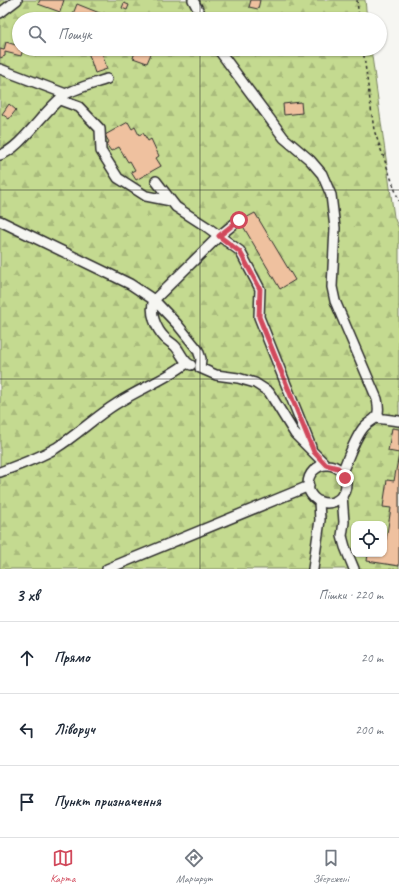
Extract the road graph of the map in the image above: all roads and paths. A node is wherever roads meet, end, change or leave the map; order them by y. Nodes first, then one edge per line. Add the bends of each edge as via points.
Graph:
1 (17, 0) edge
2 (193, 0) edge
3 (357, 0) edge
4 (199, 12) edge
5 (358, 12) edge
6 (0, 14) edge
7 (223, 56) edge
8 (364, 56) edge
9 (0, 70) edge
10 (106, 79) dead end
11 (63, 97) junction
12 (0, 155) edge
13 (156, 181) dead end
14 (171, 201) junction
15 (399, 201) edge
16 (239, 220) dead end
17 (0, 222) edge
18 (219, 236) junction
19 (154, 300) junction
20 (187, 363) junction
21 (200, 368) junction
22 (376, 418) junction
23 (399, 421) edge
24 (314, 452) junction
25 (326, 465) junction
26 (0, 472) edge
27 (342, 472) junction
28 (308, 486) junction
29 (342, 495) junction
30 (319, 501) junction
31 (108, 569) edge
32 (313, 569) edge
33 (356, 569) edge

1 - 6 lane
2 - 4 lane
3 - 5 path
7 - 22 lane via 284,138 322,174 331,195 335,228 332,288 335,301 377,398
8 - 15 path via 374,130
9 - 11 lane
10 - 11 lane
11 - 12 lane via 19,142
11 - 14 lane via 79,107 100,129 101,151 118,178 146,196
13 - 14 lane
14 - 18 lane via 176,208
16 - 18 lane
17 - 19 lane via 130,284
18 - 19 lane
18 - 24 lane via 240,252 260,289 259,317
19 - 20 lane via 151,308 153,317 164,336 176,347
19 - 21 lane via 178,324 198,350
20 - 21 lane
20 - 26 lane via 172,375 144,387 114,405 56,448
21 - 24 lane via 216,375 255,383 269,392 295,434
22 - 23 lane
22 - 27 lane via 360,433
24 - 25 lane
25 - 27 lane
25 - 28 lane via 320,466 311,474
27 - 29 lane via 346,484
28 - 30 lane
28 - 31 lane
29 - 30 lane via 332,502
29 - 33 lane via 342,536
30 - 32 lane via 320,520

